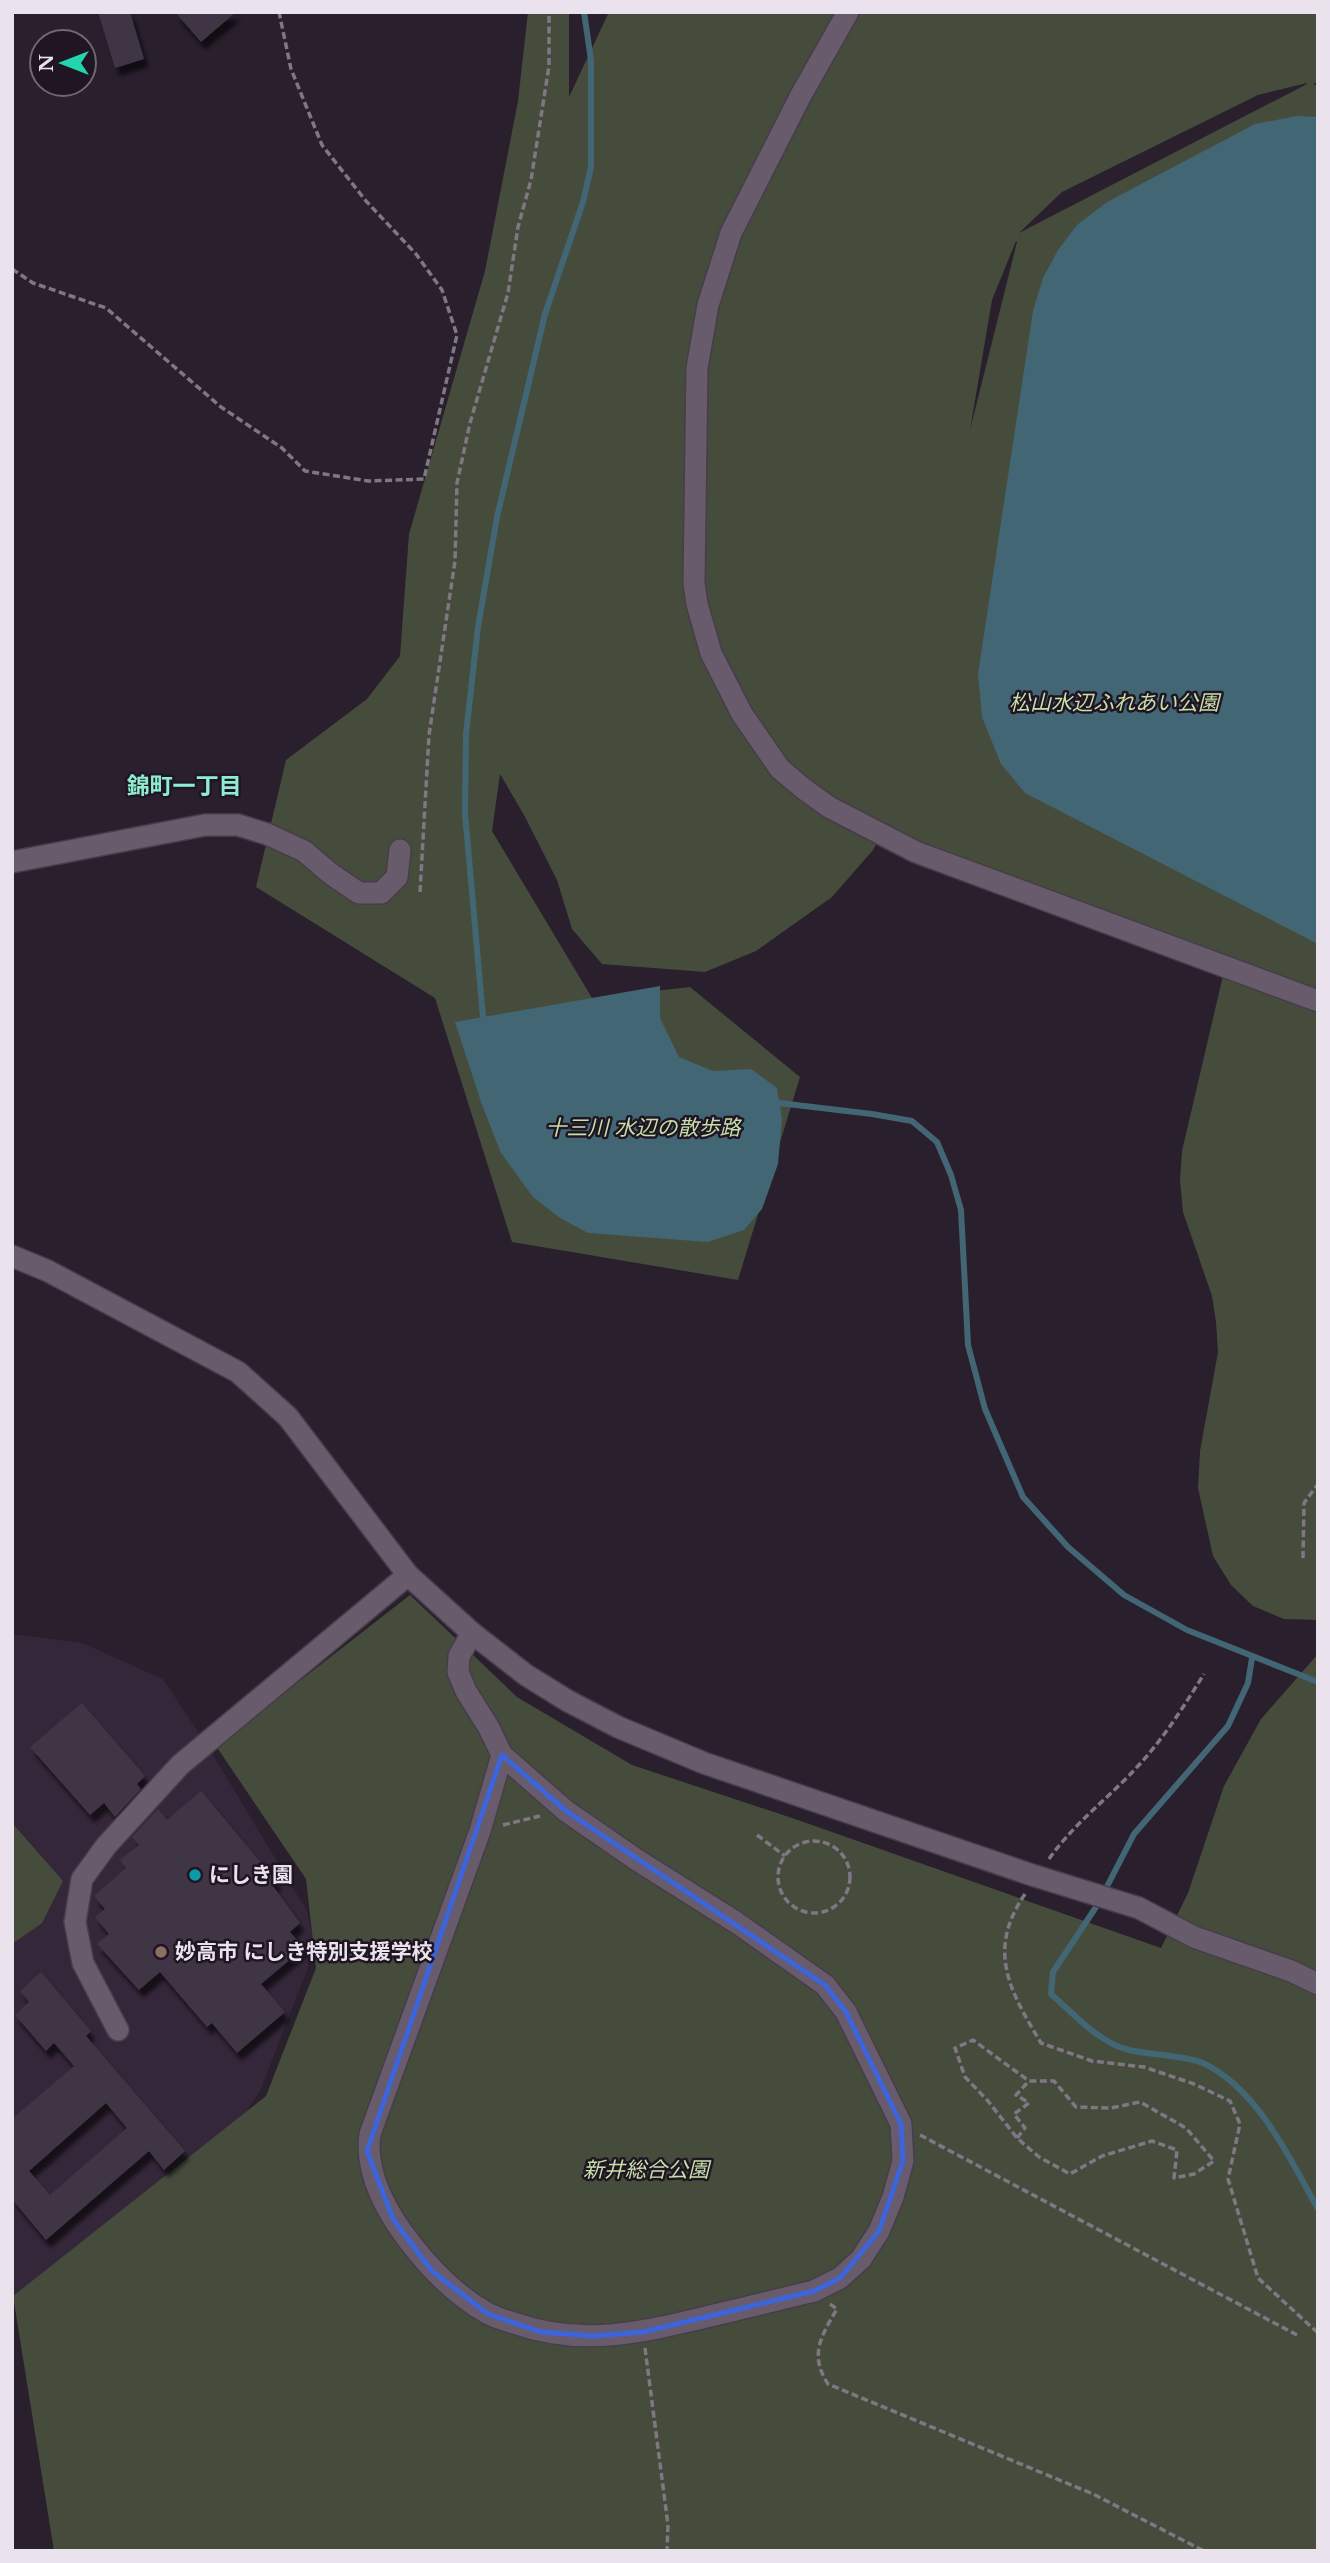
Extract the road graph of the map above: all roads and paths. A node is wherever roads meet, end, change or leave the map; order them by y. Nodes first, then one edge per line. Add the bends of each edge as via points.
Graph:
1 (279, 12) edge
2 (549, 12) edge
3 (848, 12) edge
4 (12, 269) edge
5 (400, 850) dead end
6 (12, 862) edge
7 (420, 892) dead end
8 (1318, 1001) edge
9 (12, 1256) edge
10 (1318, 1484) edge
11 (1303, 1558) dead end
12 (408, 1575) junction
13 (472, 1633) junction
14 (1204, 1675) dead end
15 (502, 1755) junction
16 (566, 1811) junction
17 (480, 1831) junction
18 (757, 1836) dead end
19 (785, 1856) junction
20 (1034, 1878) junction
21 (1318, 1984) edge
22 (118, 2029) dead end
23 (1029, 2081) junction
24 (915, 2132) dead end
25 (1017, 2138) junction
26 (814, 2291) junction
27 (643, 2332) junction
28 (1318, 2333) edge
29 (1297, 2335) dead end
30 (667, 2551) edge
31 (1204, 2551) edge

1 - 4 path via 290,69 322,145 442,290 457,335 424,478 368,481 305,471 282,448 221,407 106,308 33,283
2 - 7 path via 549,66 531,180 508,293 457,484 455,561 429,735
3 - 8 street via 731,233 708,305 697,378 694,583 711,653 741,714 780,769 830,807 916,852
5 - 6 street via 397,877 381,893 359,893 304,851 238,825 205,825
9 - 12 street via 238,1372 288,1417
10 - 11 path via 1304,1503
12 - 13 street
12 - 22 street via 180,1765 82,1879 75,1922 83,1963
13 - 15 street via 459,1656 458,1672
13 - 20 street via 568,1701 654,1743
14 - 20 path via 1139,1766 1065,1835
15 - 16 street
15 - 17 street
16 - 17 path
16 - 26 street via 825,1985 846,2012 901,2124 903,2161 893,2197 860,2259 840,2278
17 - 27 street via 370,2134 371,2169 393,2219 424,2260 488,2314 569,2336
18 - 19 path
19 - 19 path via 779,1888 793,1907 816,1914 828,1911 845,1895 850,1872 846,1860 829,1844 806,1841
20 - 21 street, bridge via 1139,1908 1194,1937
20 - 28 path via 1013,1912 1004,1969 1014,1998 1041,2043 1092,2061 1144,2067 1230,2101 1240,2124 1228,2179 1258,2278
23 - 25 path via 1016,2095 1029,2103 1014,2114 1025,2128
23 - 25 path via 973,2040 955,2048 965,2077
23 - 25 path via 1054,2081 1076,2107 1111,2108 1140,2102 1186,2128 1214,2161 1194,2174 1174,2178 1177,2150 1152,2141 1102,2156 1070,2174 1039,2158
24 - 29 path
26 - 27 street
26 - 31 path via 837,2309 817,2358 828,2384 1093,2494
27 - 30 path via 668,2525

